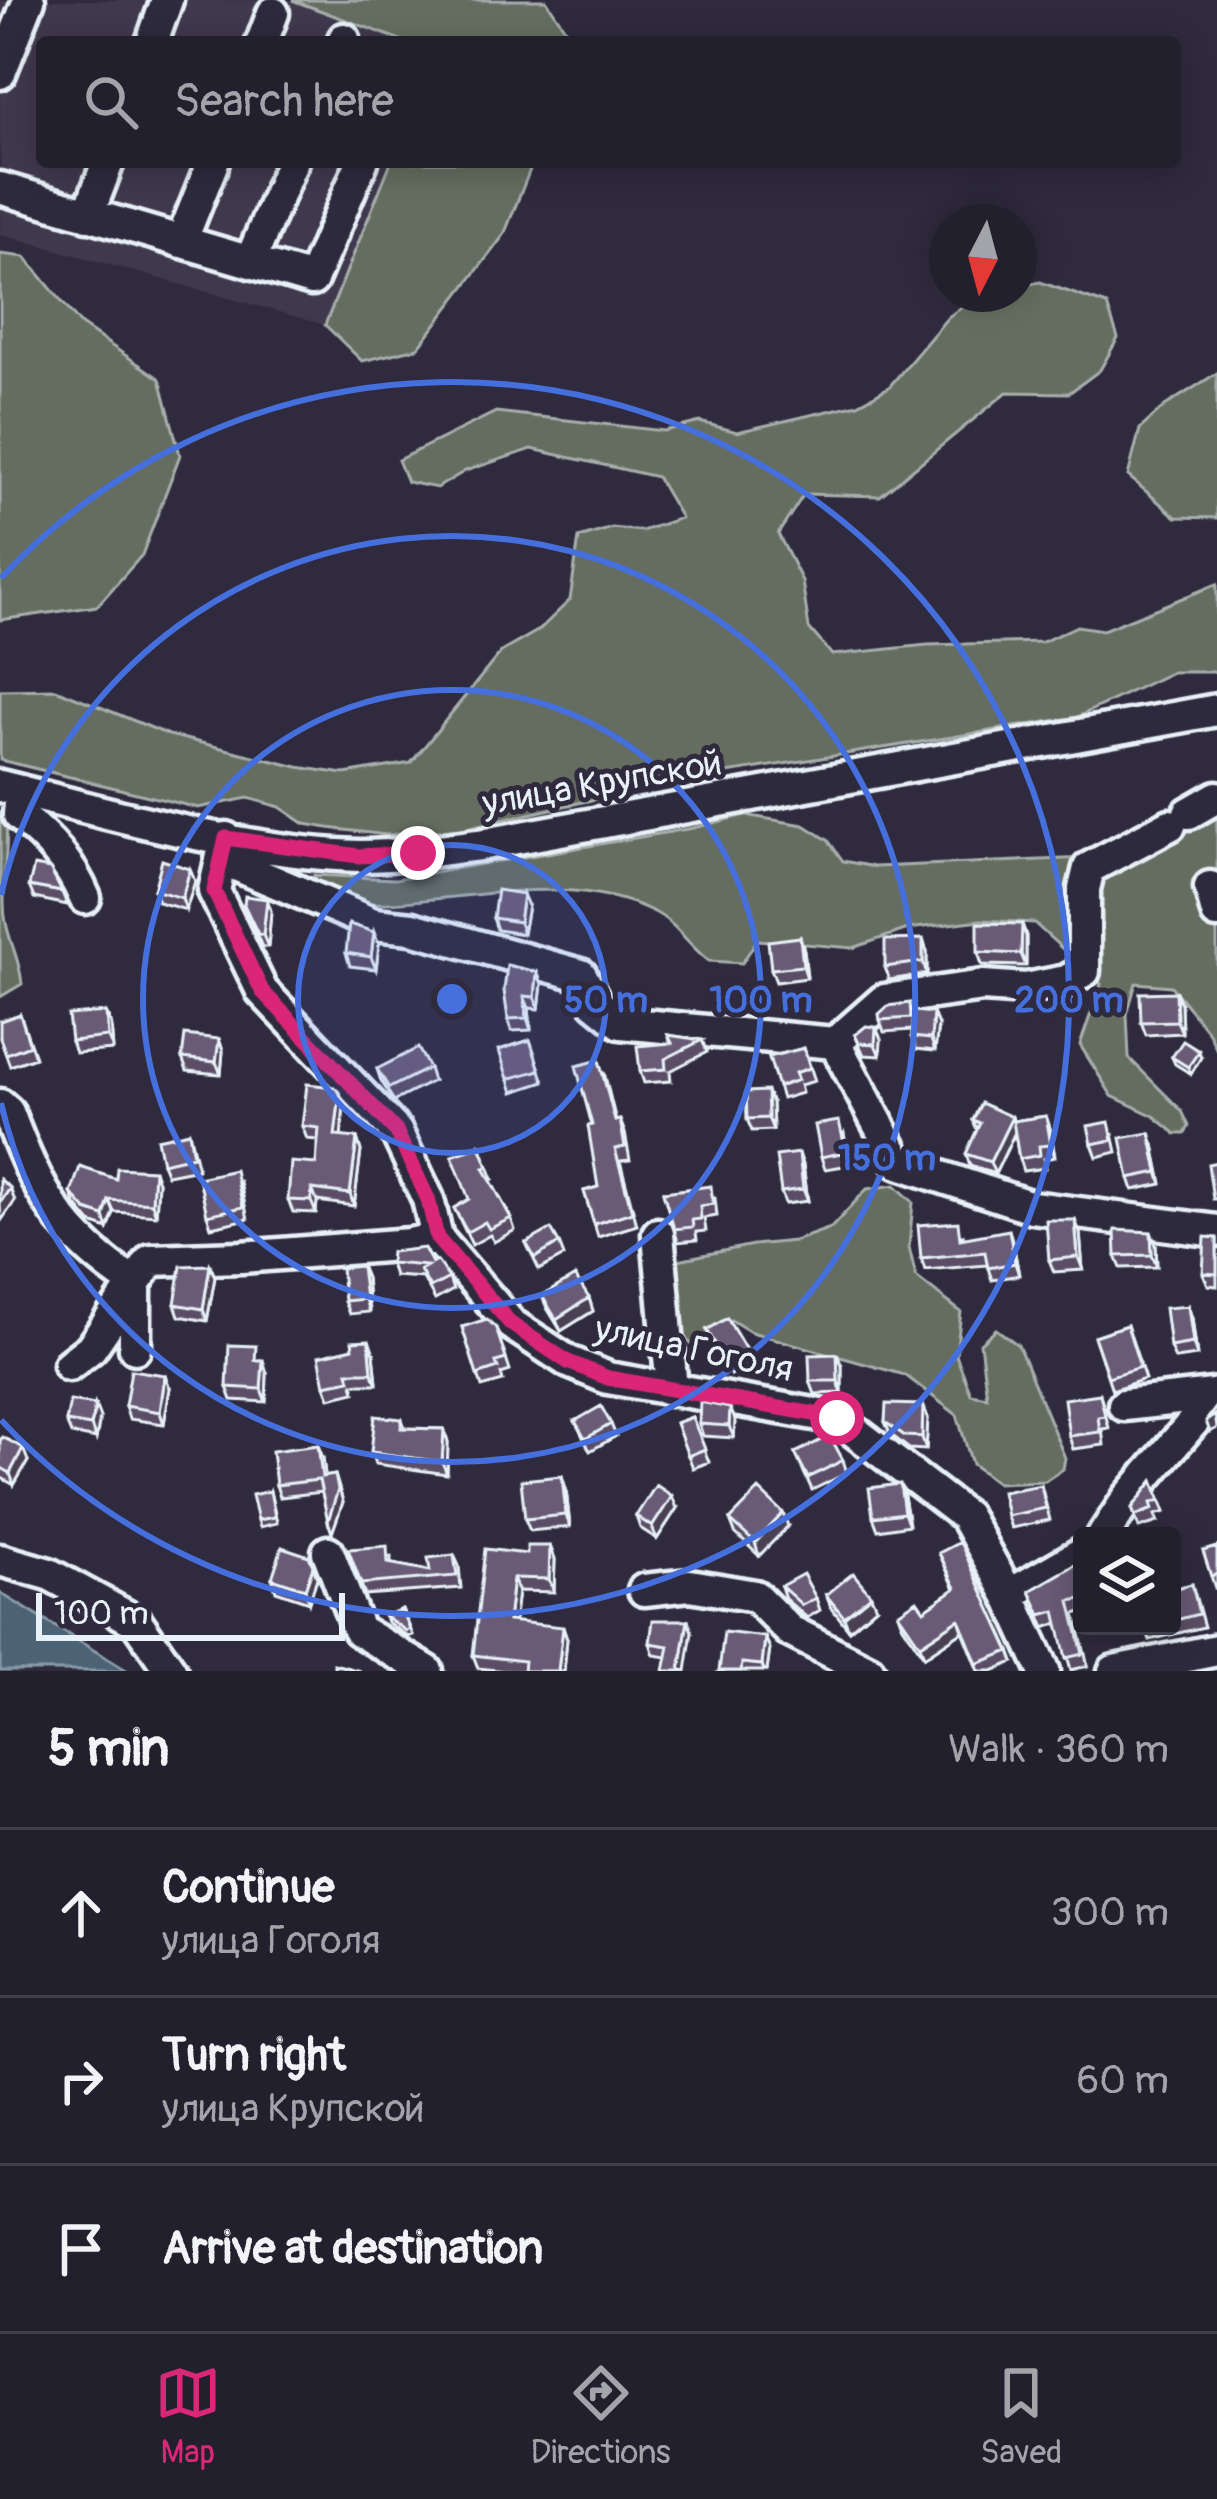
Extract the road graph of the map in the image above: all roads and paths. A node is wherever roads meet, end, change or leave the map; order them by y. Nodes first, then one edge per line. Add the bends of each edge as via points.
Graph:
1 (29, 0) edge
2 (167, 0) edge
3 (154, 36) edge
4 (0, 73) edge
5 (106, 168) edge
6 (211, 168) edge
7 (289, 168) edge
8 (359, 168) edge
9 (0, 188) edge
10 (88, 215) junction
11 (181, 242) junction
12 (250, 262) junction
13 (1217, 710) edge
14 (10, 788) edge
15 (1217, 797) edge
16 (226, 838) junction
17 (85, 898) dead end
18 (835, 1043) junction
19 (0, 1105) edge
20 (1217, 1231) edge
21 (658, 1234) dead end
22 (437, 1238) junction
23 (143, 1272) junction
24 (664, 1332) junction
25 (135, 1348) dead end
26 (69, 1366) dead end
27 (593, 1372) junction
28 (672, 1389) junction
29 (1215, 1395) edge
30 (1124, 1405) dead end
31 (1109, 1527) edge
32 (328, 1552) dead end
33 (1073, 1558) edge
34 (0, 1560) edge
35 (644, 1590) dead end
36 (1009, 1595) junction
37 (1217, 1650) edge
38 (171, 1671) edge
39 (427, 1671) edge
40 (869, 1671) edge
41 (1044, 1671) edge
42 (1114, 1671) edge

1 - 4 street
2 - 3 street
5 - 10 street
6 - 11 street
7 - 12 street
8 - 12 street via 311,280
9 - 10 street
10 - 11 street
11 - 12 street
13 - 16 street, улица Крупской via 479,845 359,856
14 - 16 street, улица Крупской
14 - 17 street via 19,815 53,843
15 - 18 street via 1089,868 1084,971 1026,989 982,986 884,1000
16 - 18 street via 238,866 374,924 581,975 595,1002 622,1023
16 - 22 street, улица Гоголя via 214,891 247,963 262,991 396,1131
18 - 20 street via 899,1163 1032,1207
19 - 23 street via 34,1181 82,1242
21 - 24 street
22 - 23 street
22 - 27 street, улица Гоголя via 511,1324
23 - 25 street
23 - 26 street via 91,1348
24 - 27 street via 649,1356
24 - 28 street
27 - 28 street, улица Гоголя
28 - 36 street, улица Гоголя via 837,1418 965,1516
29 - 30 street
29 - 31 street
32 - 39 street via 358,1630
33 - 36 street
34 - 38 street via 49,1574 137,1622
35 - 40 street via 690,1585 755,1596 790,1631
36 - 41 street, улица Гоголя
37 - 42 street

